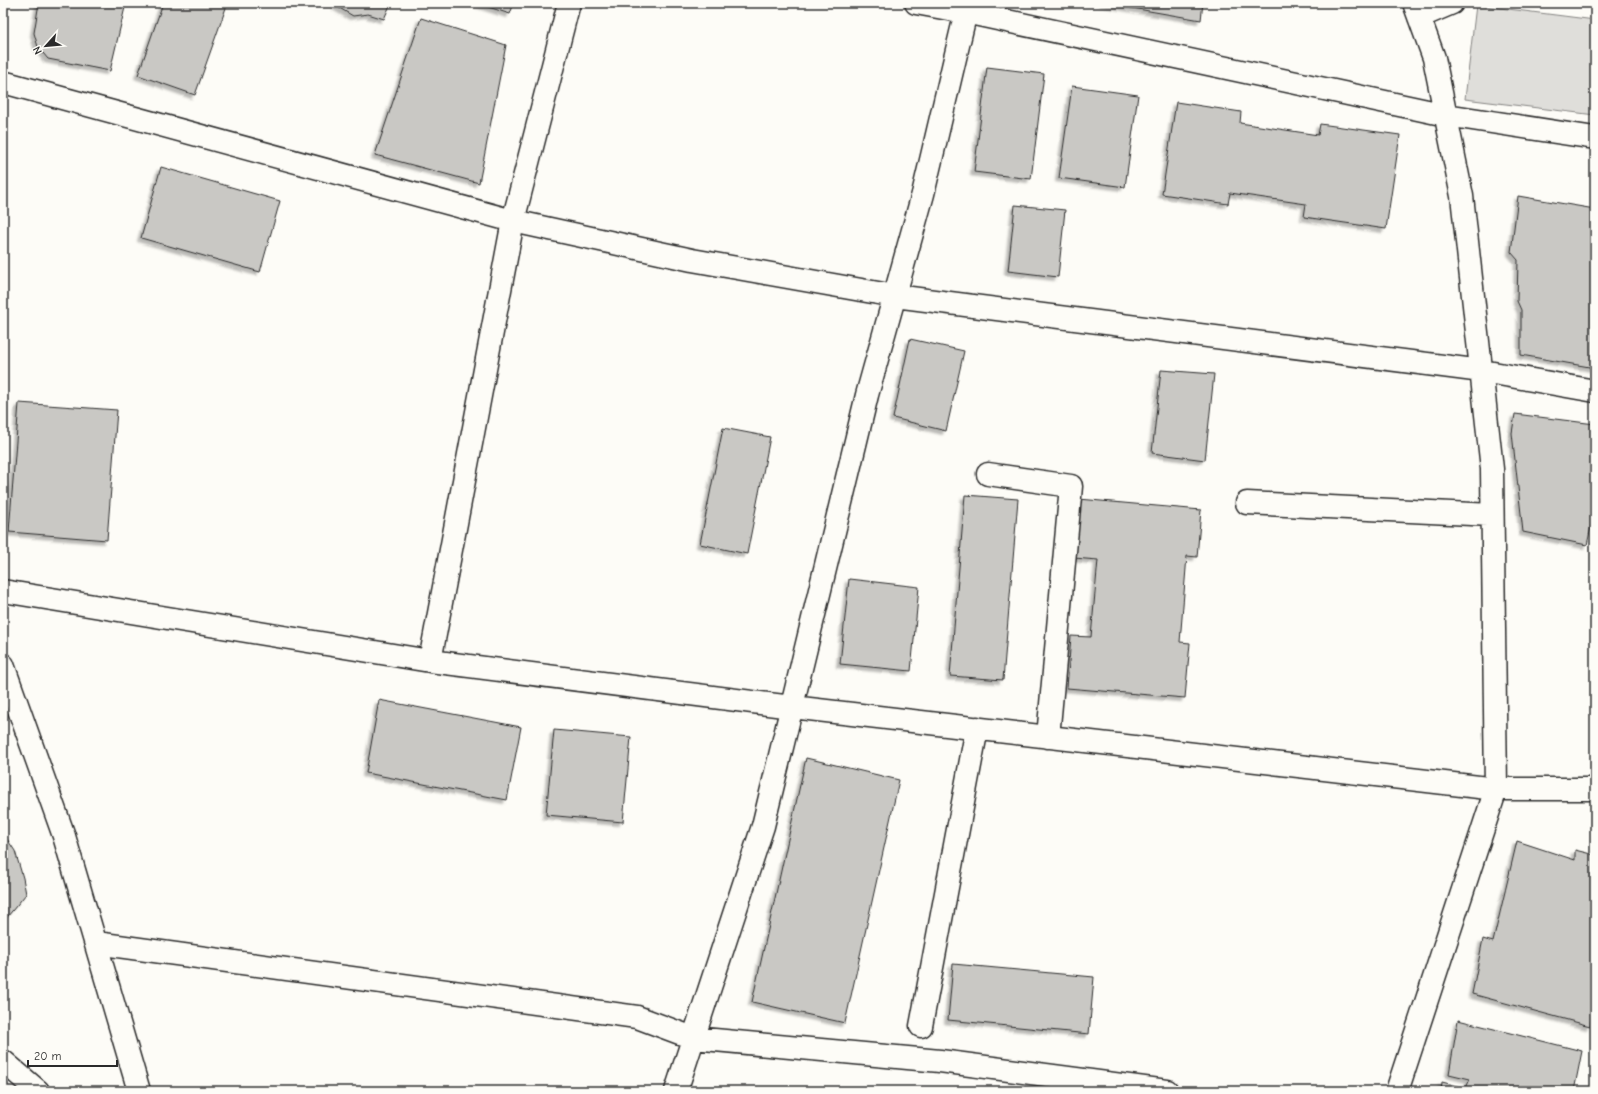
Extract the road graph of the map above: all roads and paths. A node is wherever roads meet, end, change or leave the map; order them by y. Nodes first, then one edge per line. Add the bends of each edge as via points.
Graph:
1 (569, 3) edge
2 (916, 3) edge
3 (1452, 3) edge
4 (966, 7) edge
5 (1419, 8) edge
6 (3, 82) edge
7 (1446, 116) junction
8 (1595, 138) edge
9 (513, 221) junction
10 (895, 296) junction
11 (1482, 371) junction
12 (1595, 391) edge
13 (988, 474) dead end
14 (1247, 503) dead end
15 (1492, 515) junction
16 (3, 591) edge
17 (430, 661) junction
18 (3, 665) edge
19 (792, 707) junction
20 (977, 728) junction
21 (1048, 736) junction
22 (1496, 789) junction
23 (1595, 789) edge
24 (96, 943) junction
25 (921, 1026) dead end
26 (693, 1038) junction
27 (3, 1061) edge
28 (38, 1091) edge
29 (139, 1091) edge
30 (676, 1091) edge
31 (1167, 1091) edge
32 (1398, 1091) edge

1 - 9 street
2 - 4 street
3 - 5 street
4 - 7 street
4 - 10 street via 923,194
5 - 7 street via 1434,58
6 - 9 street
7 - 8 street
7 - 11 street via 1462,196
9 - 10 street via 692,260
9 - 17 street
10 - 11 street
10 - 19 street via 867,395
11 - 12 street
11 - 15 street via 1492,469
13 - 21 street via 1071,486
14 - 15 street
15 - 22 street
16 - 17 street
17 - 19 street
18 - 24 street via 64,836
19 - 20 street
19 - 26 street via 763,826
20 - 21 street
20 - 25 street
21 - 22 street
22 - 23 street
22 - 32 street
24 - 26 street via 637,1017
24 - 29 street
26 - 30 street
26 - 31 street via 940,1061
27 - 28 street

